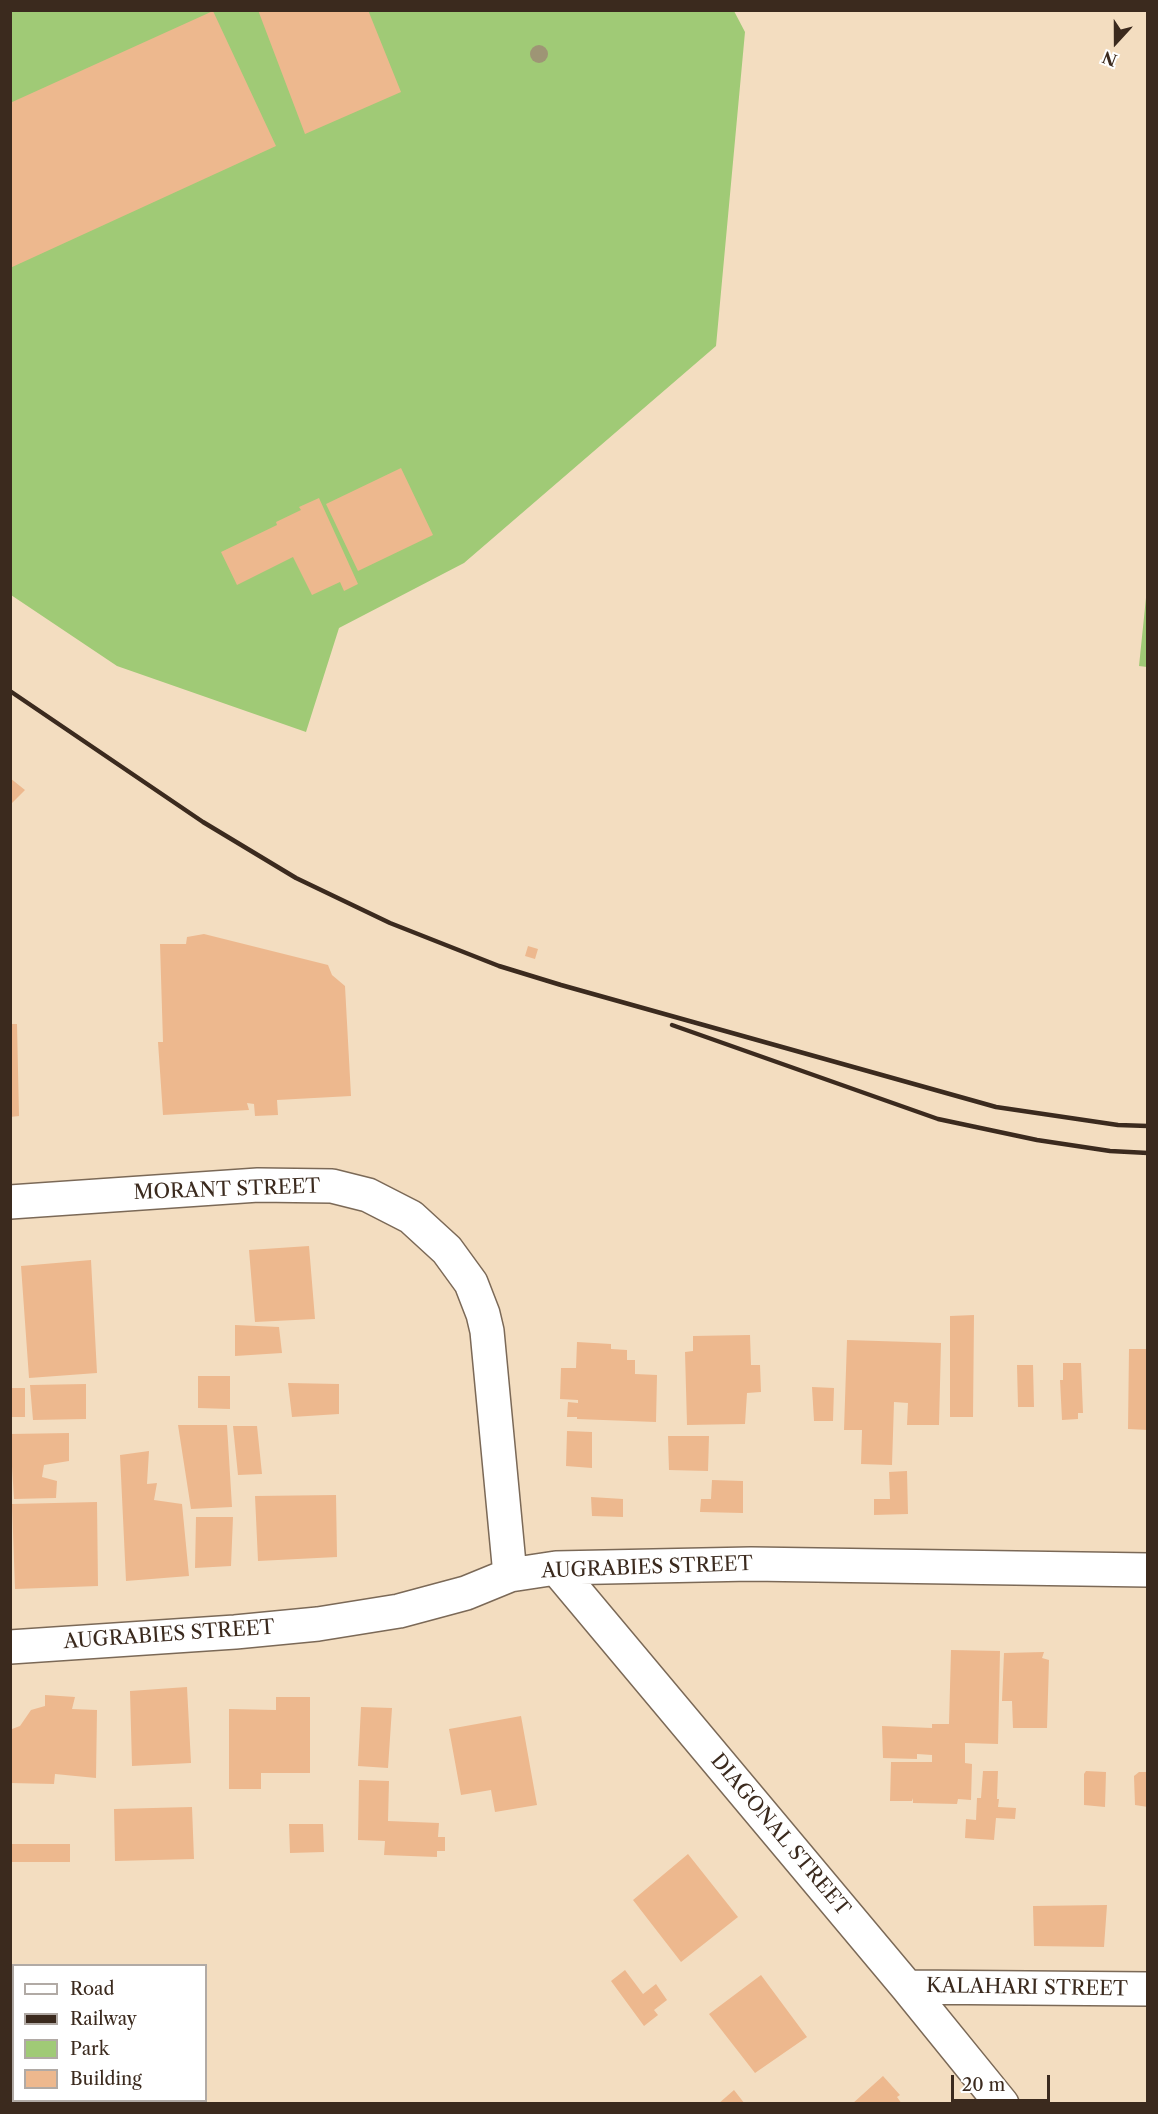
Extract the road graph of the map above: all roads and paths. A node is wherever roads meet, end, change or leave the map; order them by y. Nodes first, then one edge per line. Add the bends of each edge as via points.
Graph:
1 (10, 1202) edge
2 (555, 1568) junction
3 (1148, 1570) edge
4 (510, 1575) junction
5 (10, 1647) edge
6 (907, 1987) junction
7 (1148, 1989) edge
8 (1002, 2103) edge

1 - 4 street, MORANT STREET via 258,1185 332,1186 368,1195 411,1217 447,1250 471,1283 483,1314
2 - 3 street, AUGRABIES STREET via 751,1564
2 - 4 street, AUGRABIES STREET
2 - 6 street, DIAGONAL STREET
4 - 5 street, AUGRABIES STREET via 434,1603 318,1623
6 - 7 street, KALAHARI STREET
6 - 8 street, DIAGONAL STREET

